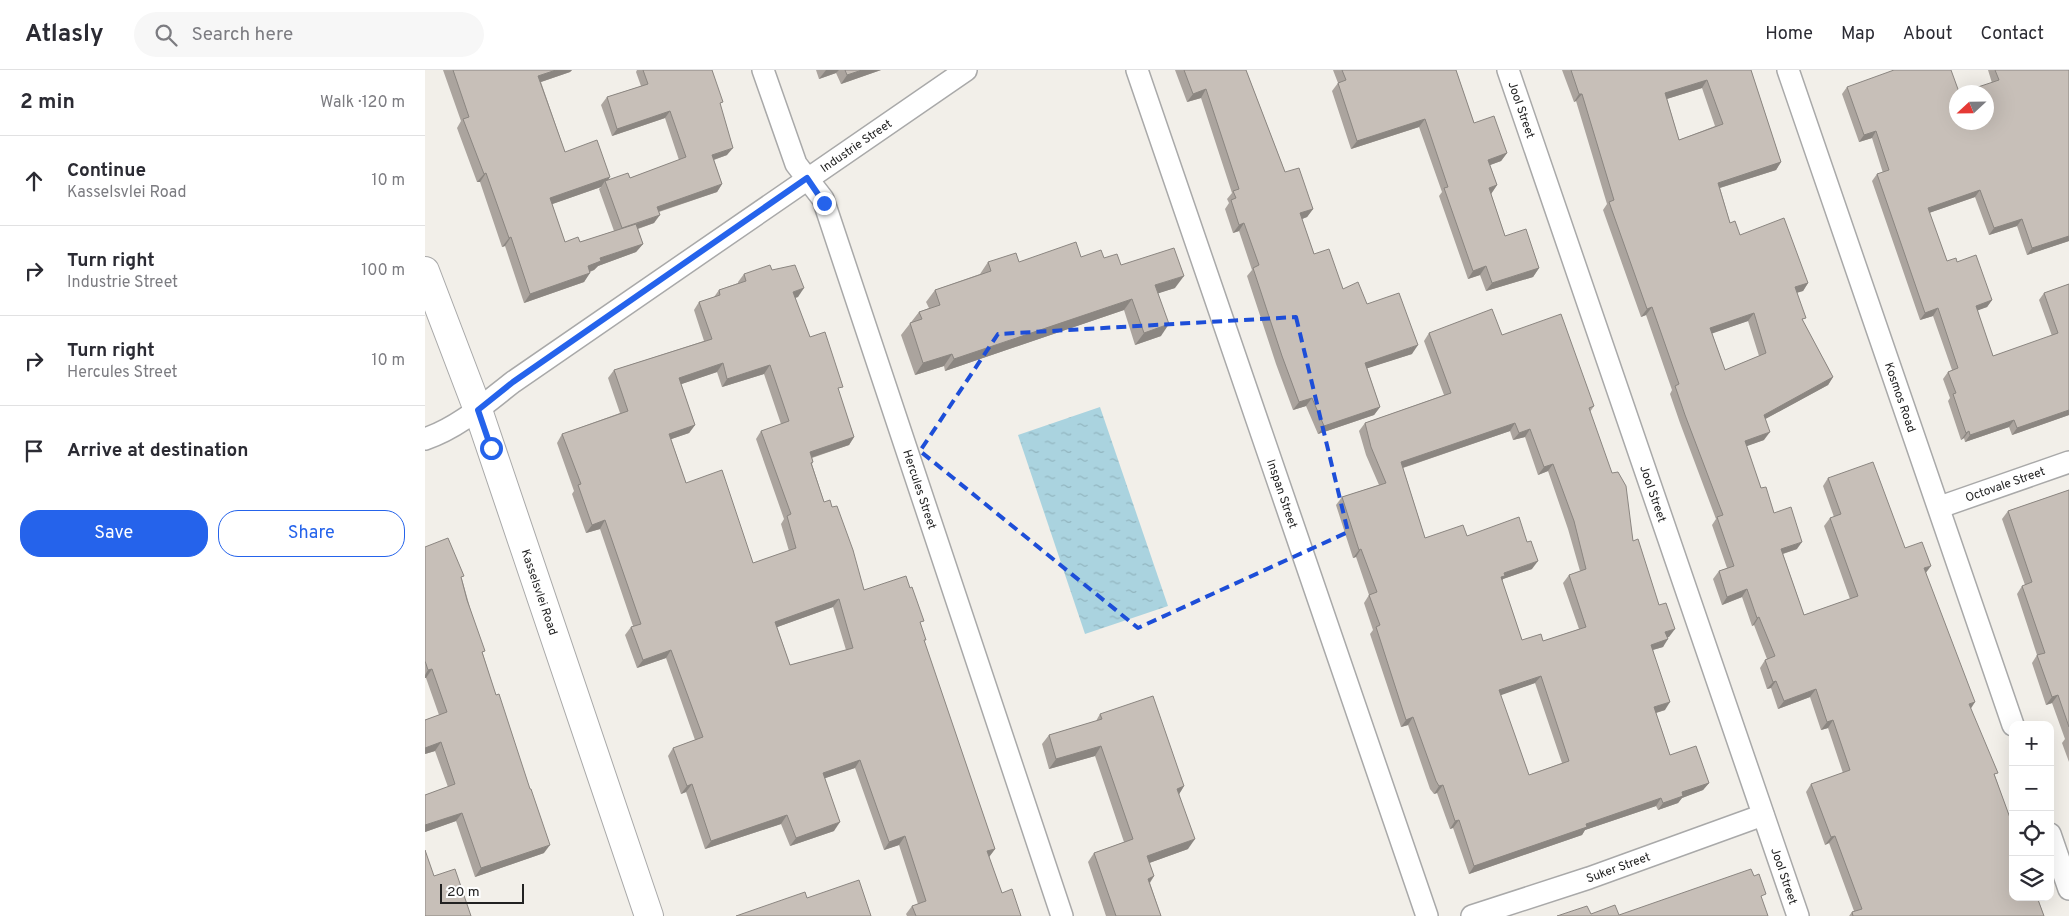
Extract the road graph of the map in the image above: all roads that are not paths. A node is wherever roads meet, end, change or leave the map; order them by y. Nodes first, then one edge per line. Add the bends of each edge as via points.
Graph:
1 (763, 70) edge
2 (966, 70) edge
3 (1137, 70) edge
4 (1508, 70) edge
5 (1787, 70) edge
6 (807, 178) junction
7 (425, 271) edge
8 (478, 410) junction
9 (425, 439) edge
10 (2069, 462) edge
11 (1940, 507) junction
12 (2012, 721) edge
13 (1763, 815) junction
14 (2054, 846) edge
15 (2069, 889) edge
16 (649, 916) edge
17 (1062, 916) edge
18 (1427, 916) edge
19 (1472, 916) edge
20 (1798, 916) edge

1 - 6 street, Hercules Street via 795,164
2 - 6 street, Industrie Street
3 - 18 street, Inspan Street
4 - 13 street, Jool Street
5 - 11 street, Kosmos Road
6 - 8 street, Industrie Street via 513,382
6 - 17 street, Hercules Street via 823,199
7 - 8 street, Kasselsvlei Road
8 - 9 street, Industrie Street
8 - 16 street, Kasselsvlei Road
10 - 11 street, Octovale Street
11 - 12 street, Kosmos Road
13 - 19 street, Suker Street
13 - 20 street, Jool Street
14 - 15 street

